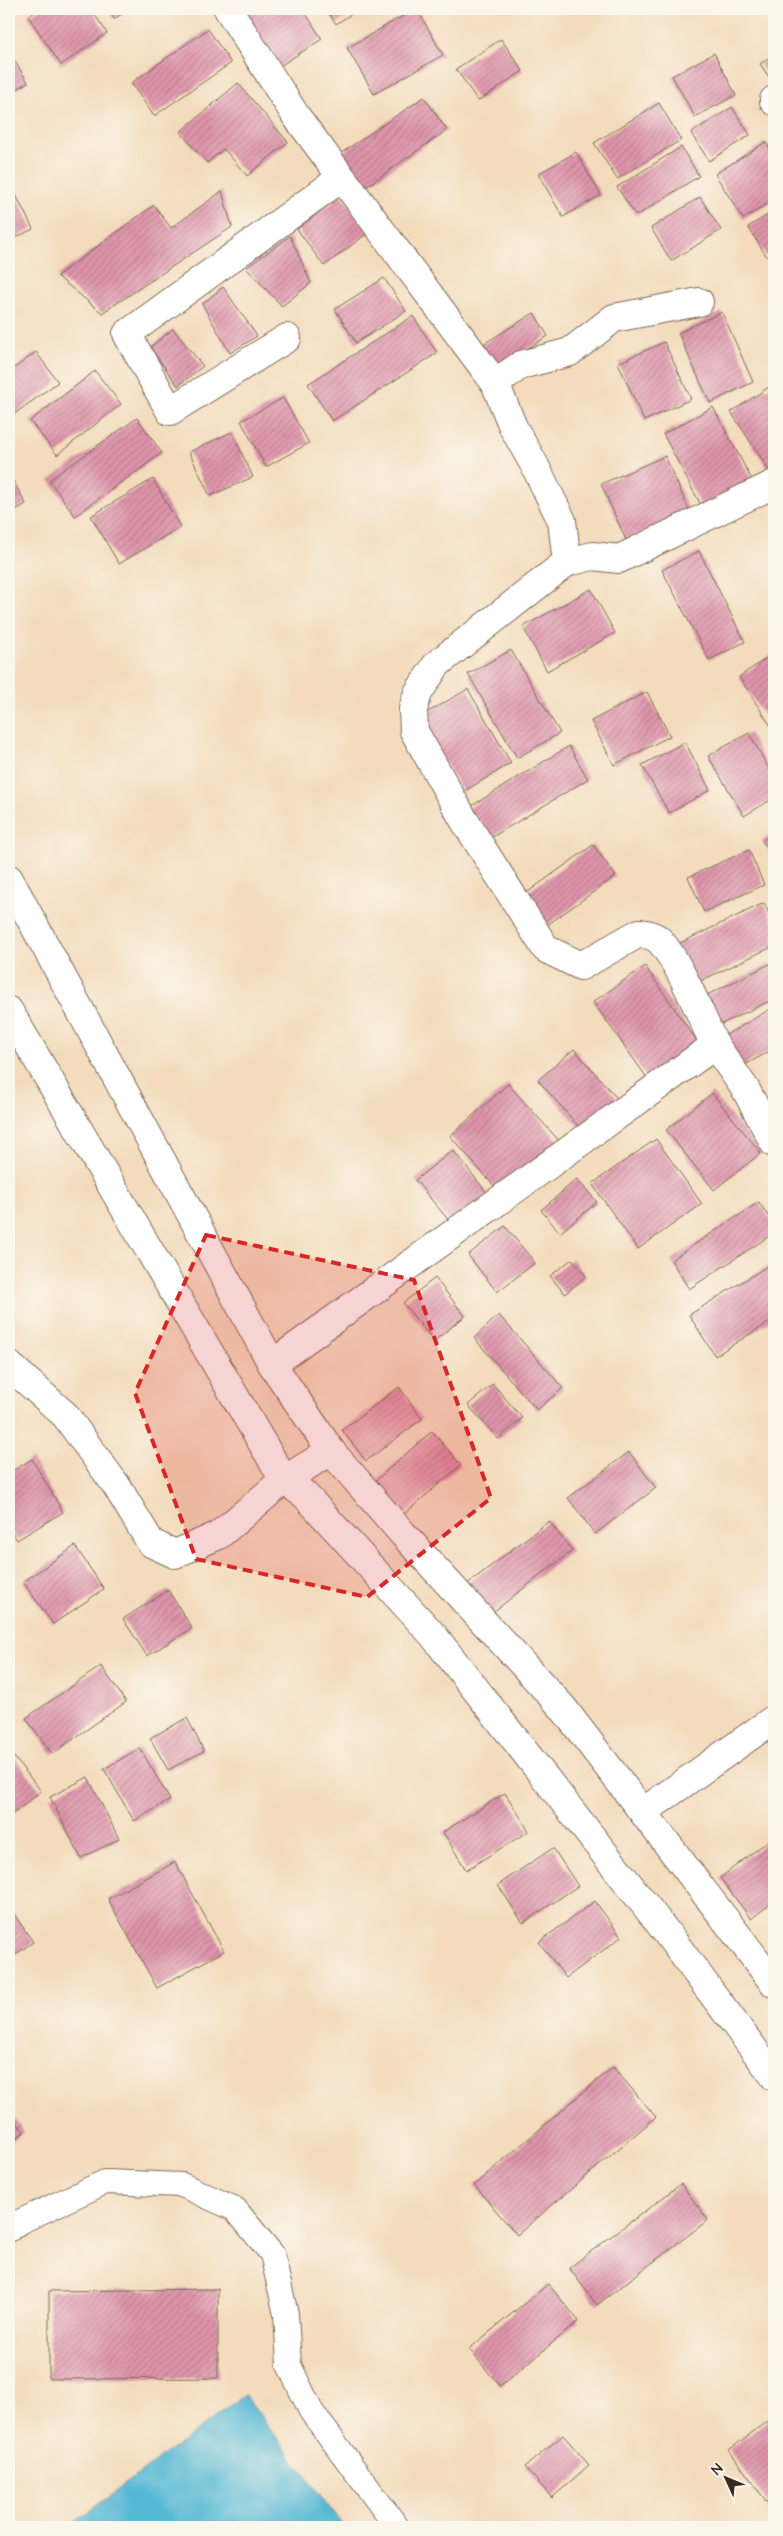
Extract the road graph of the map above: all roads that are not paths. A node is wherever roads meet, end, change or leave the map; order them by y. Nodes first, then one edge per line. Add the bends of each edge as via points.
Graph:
1 (228, 9) edge
2 (341, 178) junction
3 (699, 302) dead end
4 (287, 338) dead end
5 (495, 383) junction
6 (774, 484) edge
7 (567, 562) junction
8 (9, 880) edge
9 (9, 1011) edge
10 (715, 1044) junction
11 (774, 1143) edge
12 (272, 1364) junction
13 (9, 1365) edge
14 (331, 1451) junction
15 (284, 1480) junction
16 (774, 1719) edge
17 (643, 1812) junction
18 (774, 1982) edge
19 (774, 2076) edge
20 (9, 2230) edge
21 (397, 2527) edge

1 - 2 street via 296,116
2 - 4 street via 127,334 170,411
2 - 5 street
3 - 5 street via 614,318 570,352 521,365
5 - 7 street via 513,427 562,521
6 - 7 street via 619,559 593,556
7 - 10 street via 437,664 418,693 413,709 414,731 464,820 546,949 581,966 639,933 649,934 660,941 674,962
8 - 12 street
9 - 15 street
10 - 11 street via 746,1090
10 - 12 street
12 - 14 street
13 - 15 street via 65,1415 116,1485 151,1543 175,1554 219,1535
14 - 15 street
14 - 17 street via 563,1708
15 - 19 street via 306,1495 433,1636 660,1924
16 - 17 street
17 - 18 street
20 - 21 lane via 19,2222 105,2182 182,2186 234,2209 272,2254 286,2314 289,2365 311,2411

